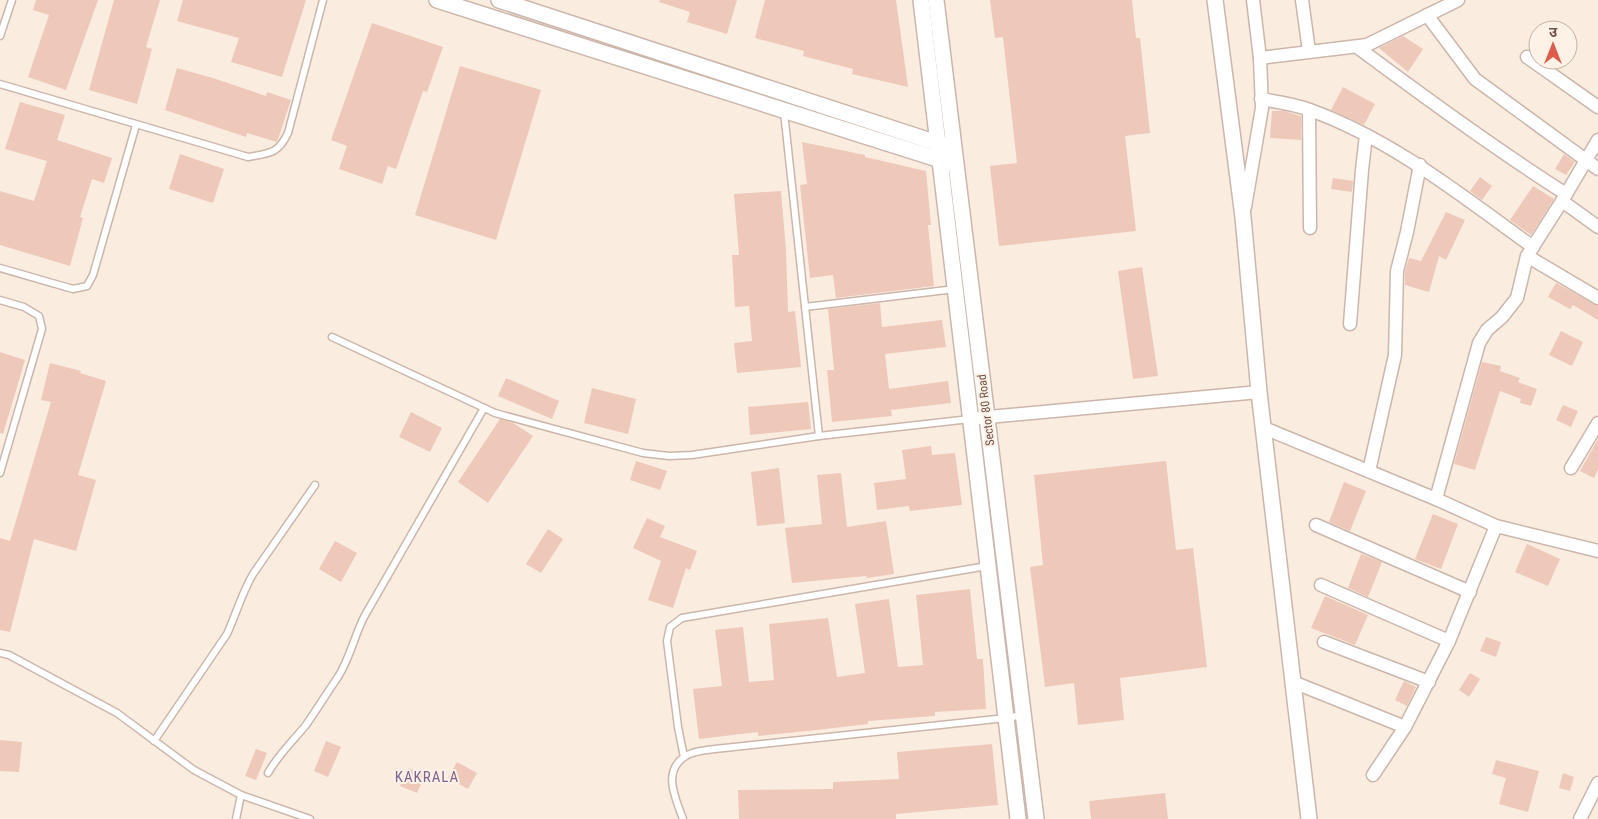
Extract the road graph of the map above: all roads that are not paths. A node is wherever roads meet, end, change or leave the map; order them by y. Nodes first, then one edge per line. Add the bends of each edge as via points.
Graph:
1 (12, 0) edge
2 (323, 0) edge
3 (437, 0) edge
4 (499, 0) edge
5 (921, 0) edge
6 (936, 0) edge
7 (1215, 0) edge
8 (1253, 0) edge
9 (1302, 0) edge
10 (1458, 0) edge
11 (1426, 15) junction
12 (0, 36) edge
13 (1357, 48) junction
14 (1309, 52) junction
15 (1527, 57) dead end
16 (1260, 58) junction
17 (0, 84) edge
18 (1261, 99) junction
19 (1598, 107) edge
20 (1309, 110) junction
21 (784, 112) junction
22 (136, 125) junction
23 (1366, 135) junction
24 (1598, 140) edge
25 (939, 144) junction
26 (954, 148) junction
27 (941, 161) junction
28 (1586, 161) junction
29 (956, 165) junction
30 (1420, 165) junction
31 (1598, 169) edge
32 (1564, 198) junction
33 (1243, 217) junction
34 (1598, 227) edge
35 (1310, 228) dead end
36 (1530, 251) junction
37 (0, 268) edge
38 (956, 289) junction
39 (1598, 298) edge
40 (0, 300) edge
41 (805, 307) junction
42 (1350, 324) dead end
43 (332, 336) dead end
44 (1259, 392) junction
45 (484, 408) junction
46 (987, 418) junction
47 (971, 419) junction
48 (1598, 423) edge
49 (1264, 428) junction
50 (819, 436) junction
51 (1593, 443) edge
52 (1571, 468) dead end
53 (1369, 471) junction
54 (0, 473) edge
55 (315, 486) dead end
56 (1436, 499) junction
57 (1316, 524) dead end
58 (1496, 526) junction
59 (1598, 551) edge
60 (988, 566) junction
61 (1321, 585) dead end
62 (1470, 592) junction
63 (1449, 641) junction
64 (1324, 642) dead end
65 (0, 653) edge
66 (1293, 682) junction
67 (1428, 682) junction
68 (1024, 714) junction
69 (1006, 718) junction
70 (1405, 727) junction
71 (154, 741) junction
72 (684, 757) junction
73 (268, 774) dead end
74 (1373, 775) dead end
75 (1598, 783) edge
76 (241, 795) junction
77 (236, 819) edge
78 (310, 819) edge
79 (682, 819) edge
80 (1018, 819) edge
81 (1036, 819) edge
82 (1309, 819) edge
83 (1580, 819) edge

1 - 12 lane
2 - 22 lane via 288,133 281,147 270,153 248,157
3 - 21 street
4 - 25 street
5 - 25 street, Sector 80 Road
6 - 26 street, Sector 80 Road
7 - 33 street
8 - 16 street
9 - 14 street
10 - 11 street
11 - 13 street via 1367,46
11 - 28 street via 1475,79
13 - 14 street
13 - 32 street
14 - 16 street
15 - 19 street
16 - 18 street
17 - 22 lane
18 - 20 street
18 - 33 street
20 - 23 street
20 - 35 street
21 - 27 street
21 - 41 lane
22 - 37 lane via 93,275 87,286 73,289
23 - 30 street
23 - 42 street
24 - 28 street
25 - 26 street
25 - 27 street, Sector 80 Road
26 - 29 street, Sector 80 Road
27 - 29 street
27 - 38 street, Sector 80 Road
28 - 31 street
28 - 32 street
29 - 46 street, Sector 80 Road
30 - 36 street
30 - 53 street via 1397,271 1395,355
32 - 34 street
32 - 36 street
33 - 44 street
36 - 39 street
36 - 56 street via 1517,298 1479,343
38 - 41 lane
38 - 47 street, Sector 80 Road
40 - 54 lane via 24,307 39,316 42,329
41 - 50 lane
43 - 45 lane
44 - 46 street
44 - 49 street
45 - 50 lane via 643,453 669,456
45 - 73 lane via 364,618 339,675
46 - 47 street
46 - 68 street, Sector 80 Road
47 - 50 lane
47 - 60 street, Sector 80 Road
48 - 51 street
49 - 53 street
49 - 66 street
51 - 52 street
53 - 56 street
55 - 71 lane via 253,574 227,634
56 - 58 street
57 - 62 street
58 - 59 street
58 - 62 street
60 - 69 street, Sector 80 Road
60 - 72 lane via 682,618 670,627 666,641
61 - 63 street
62 - 63 street
63 - 67 street
64 - 67 street
65 - 71 lane via 117,712
66 - 70 street
66 - 82 street
67 - 70 street
68 - 69 lane
68 - 81 street, Sector 80 Road
69 - 72 lane via 715,748
69 - 80 street, Sector 80 Road
70 - 74 street
71 - 76 lane via 201,774
72 - 79 lane via 673,771 671,780
75 - 83 street
76 - 77 lane
76 - 78 lane

